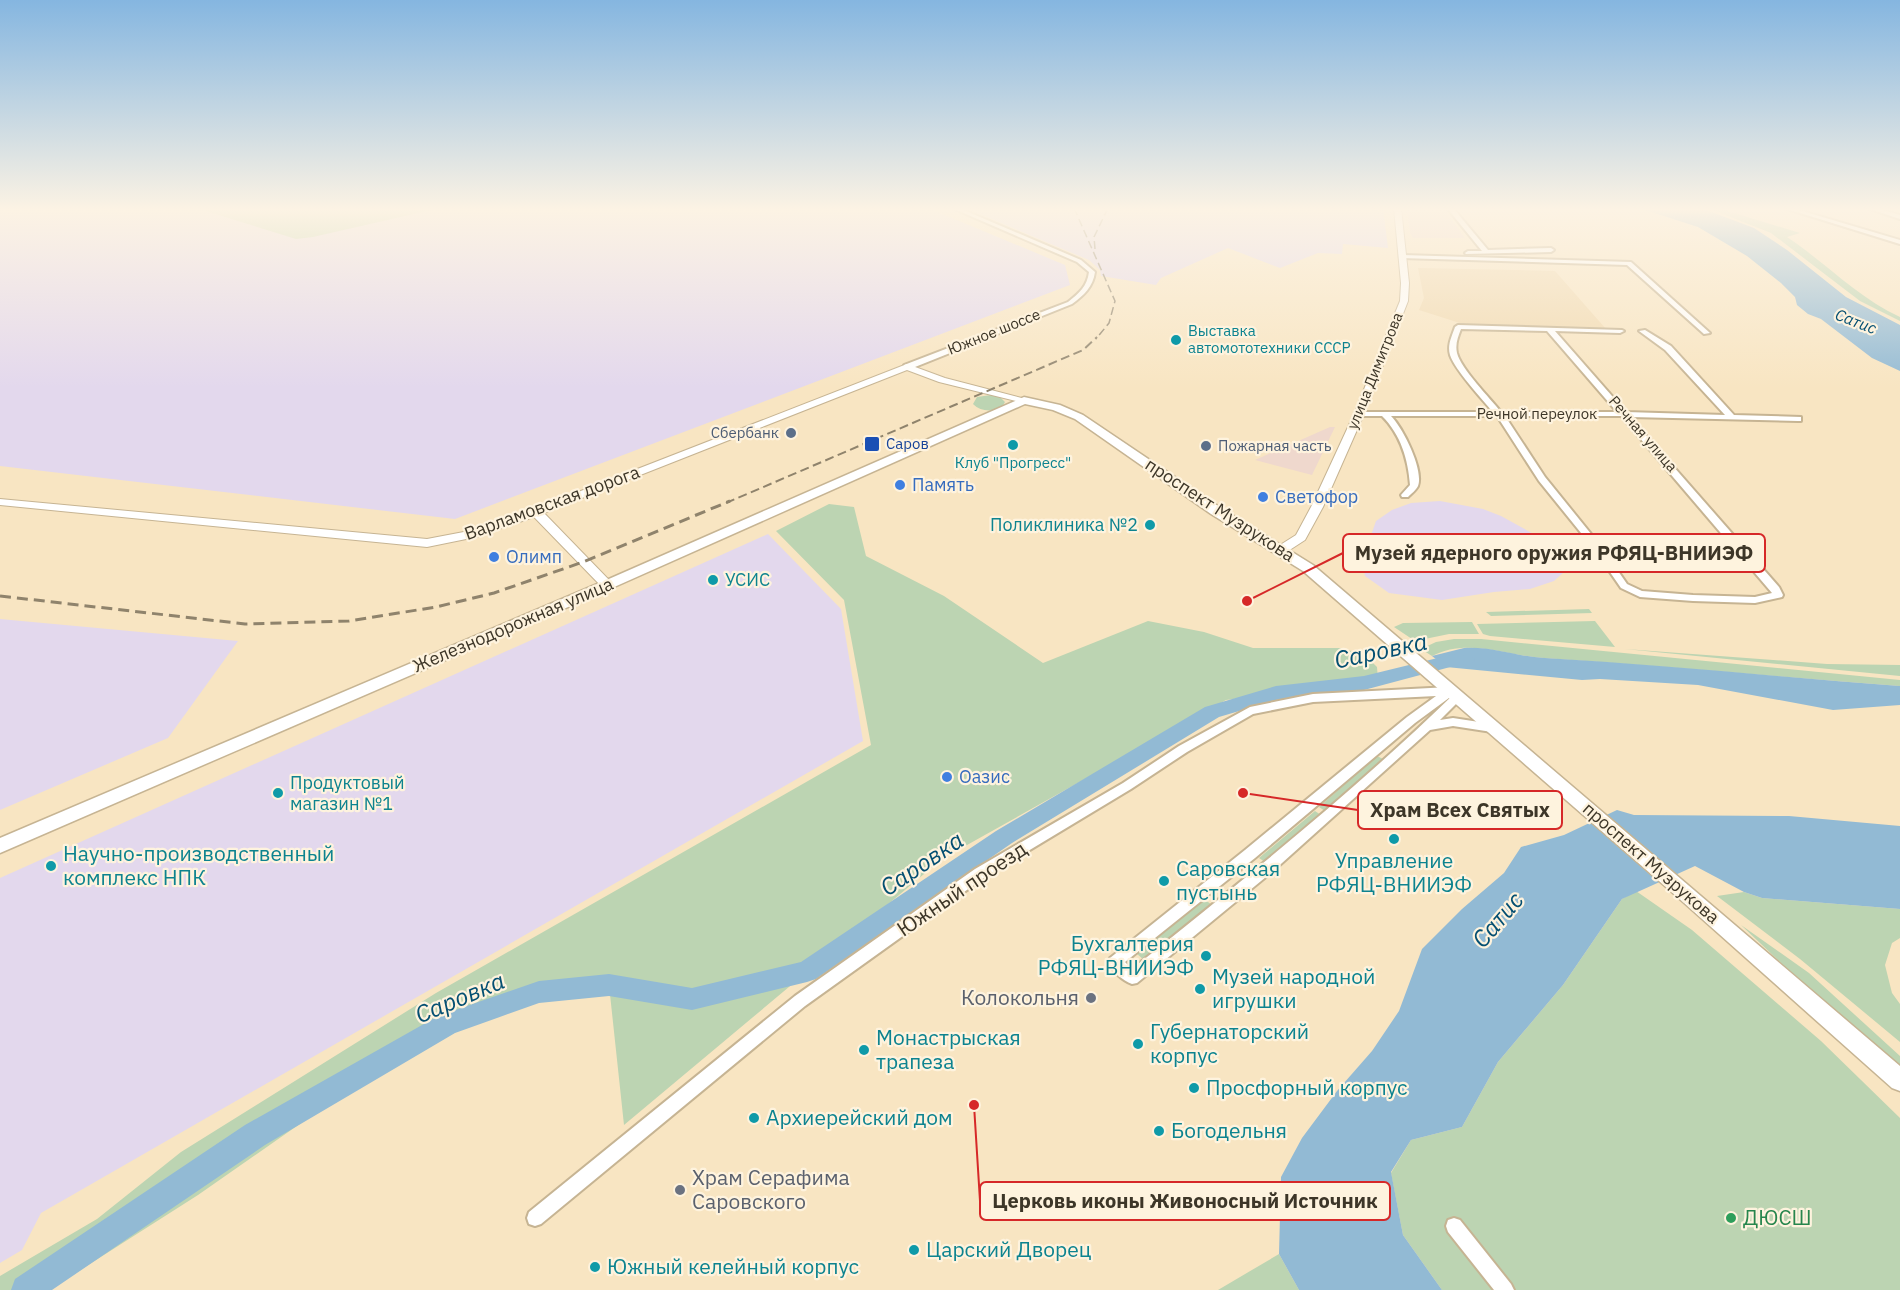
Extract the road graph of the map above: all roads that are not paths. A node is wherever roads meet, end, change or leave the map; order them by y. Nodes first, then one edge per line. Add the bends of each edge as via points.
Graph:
1 (1087, 268) edge
2 (1404, 268) edge
3 (1634, 268) edge
4 (1550, 330) junction
5 (1620, 331) dead end
6 (1643, 331) dead end
7 (1706, 333) dead end
8 (907, 367) junction
9 (1024, 400) junction
10 (1359, 414) junction
11 (1384, 414) junction
12 (1499, 414) junction
13 (1625, 414) junction
14 (1733, 418) junction
15 (1798, 418) dead end
16 (1405, 495) dead end
17 (0, 502) edge
18 (536, 512) junction
19 (1281, 550) junction
20 (607, 585) junction
21 (1449, 690) junction
22 (1428, 726) junction
23 (1492, 728) junction
24 (0, 846) edge
25 (1900, 1080) edge
26 (535, 1218) dead end
27 (1454, 1226) dead end
28 (1504, 1290) edge

1 - 8 street, Южное шоссе via 1092,273 1091,282 1070,303
2 - 10 street, улица Димитрова via 1405,297
3 - 7 street
4 - 5 street
4 - 12 street via 1458,327 1454,355
4 - 13 street, Речная улица
6 - 14 street via 1668,348
8 - 9 street, проспект Музрукова via 942,380
8 - 18 street, Варламовская дорога
9 - 19 main road, проспект Музрукова via 1079,417 1216,511
9 - 20 main road, Железнодорожная улица
10 - 11 street, Речной переулок
10 - 19 street, улица Димитрова via 1301,537
11 - 12 street, Речной переулок
11 - 16 street via 1395,423 1413,467 1414,485
12 - 13 street, Речной переулок
12 - 13 street, Речная улица via 1542,479 1624,586 1640,594 1732,600 1778,595
13 - 14 street, Речной переулок
14 - 15 street, Речной переулок
17 - 18 street, Варламовская дорога via 427,543 472,534
18 - 20 street
19 - 21 main road, проспект Музрукова via 1308,568
20 - 24 main road, Железнодорожная улица
21 - 22 street
21 - 22 street via 1114,963 1132,978 1267,868
21 - 23 main road, проспект Музрукова
21 - 26 street, Южный проезд via 1313,698 1250,711 1183,748 980,873 800,1001
22 - 23 street via 1453,722
23 - 25 main road, проспект Музрукова
27 - 28 street

